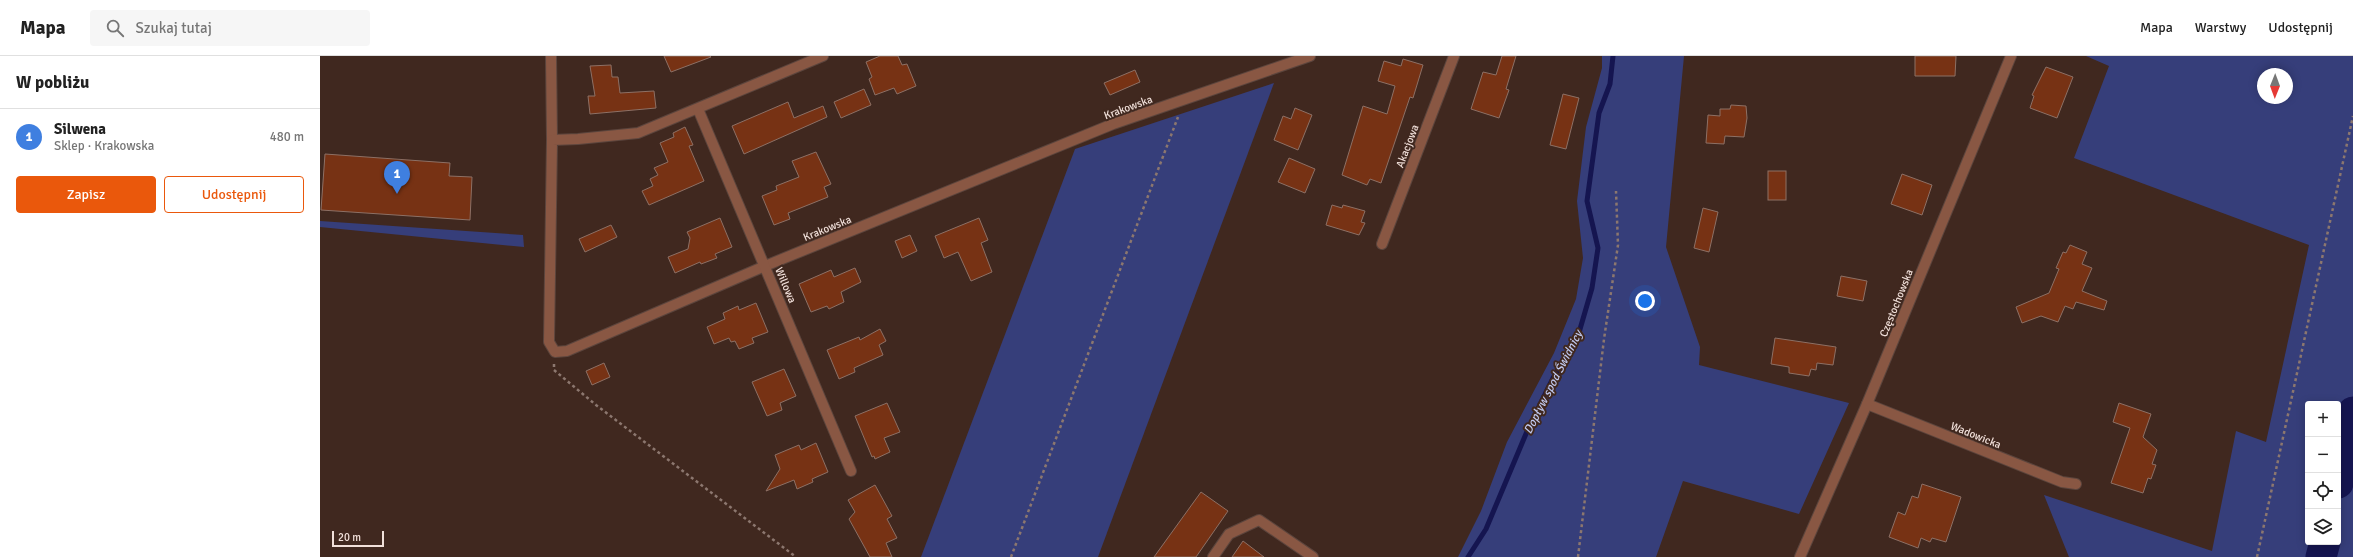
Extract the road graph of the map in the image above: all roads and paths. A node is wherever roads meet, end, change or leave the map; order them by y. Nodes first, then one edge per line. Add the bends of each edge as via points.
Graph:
1 (551, 56) edge
2 (823, 56) edge
3 (1310, 56) edge
4 (1454, 56) edge
5 (2010, 56) edge
6 (1174, 103) junction
7 (698, 109) junction
8 (2353, 116) edge
9 (552, 140) junction
10 (1616, 191) dead end
11 (1382, 244) dead end
12 (765, 266) junction
13 (555, 352) junction
14 (1867, 404) junction
15 (851, 471) dead end
16 (2076, 484) dead end
17 (796, 557) edge
18 (1011, 557) edge
19 (1212, 557) edge
20 (1313, 557) edge
21 (1578, 557) edge
22 (1800, 557) edge
23 (2257, 557) edge

1 - 9 street
2 - 7 street
3 - 6 street, Krakowska
4 - 11 street, Akacjowa
5 - 14 street, Częstochowska
6 - 12 street, Krakowska via 1113,124
6 - 18 path via 1178,115
7 - 9 street via 638,133
7 - 12 street, Willowa
8 - 23 path
9 - 13 street via 549,342
10 - 21 path via 1618,245
12 - 13 street, Krakowska via 567,351
12 - 15 street, Willowa
13 - 17 path via 554,370 596,405
14 - 16 street, Wadowicka via 2062,482
14 - 22 street, Częstochowska
19 - 20 street via 1229,534 1259,520

